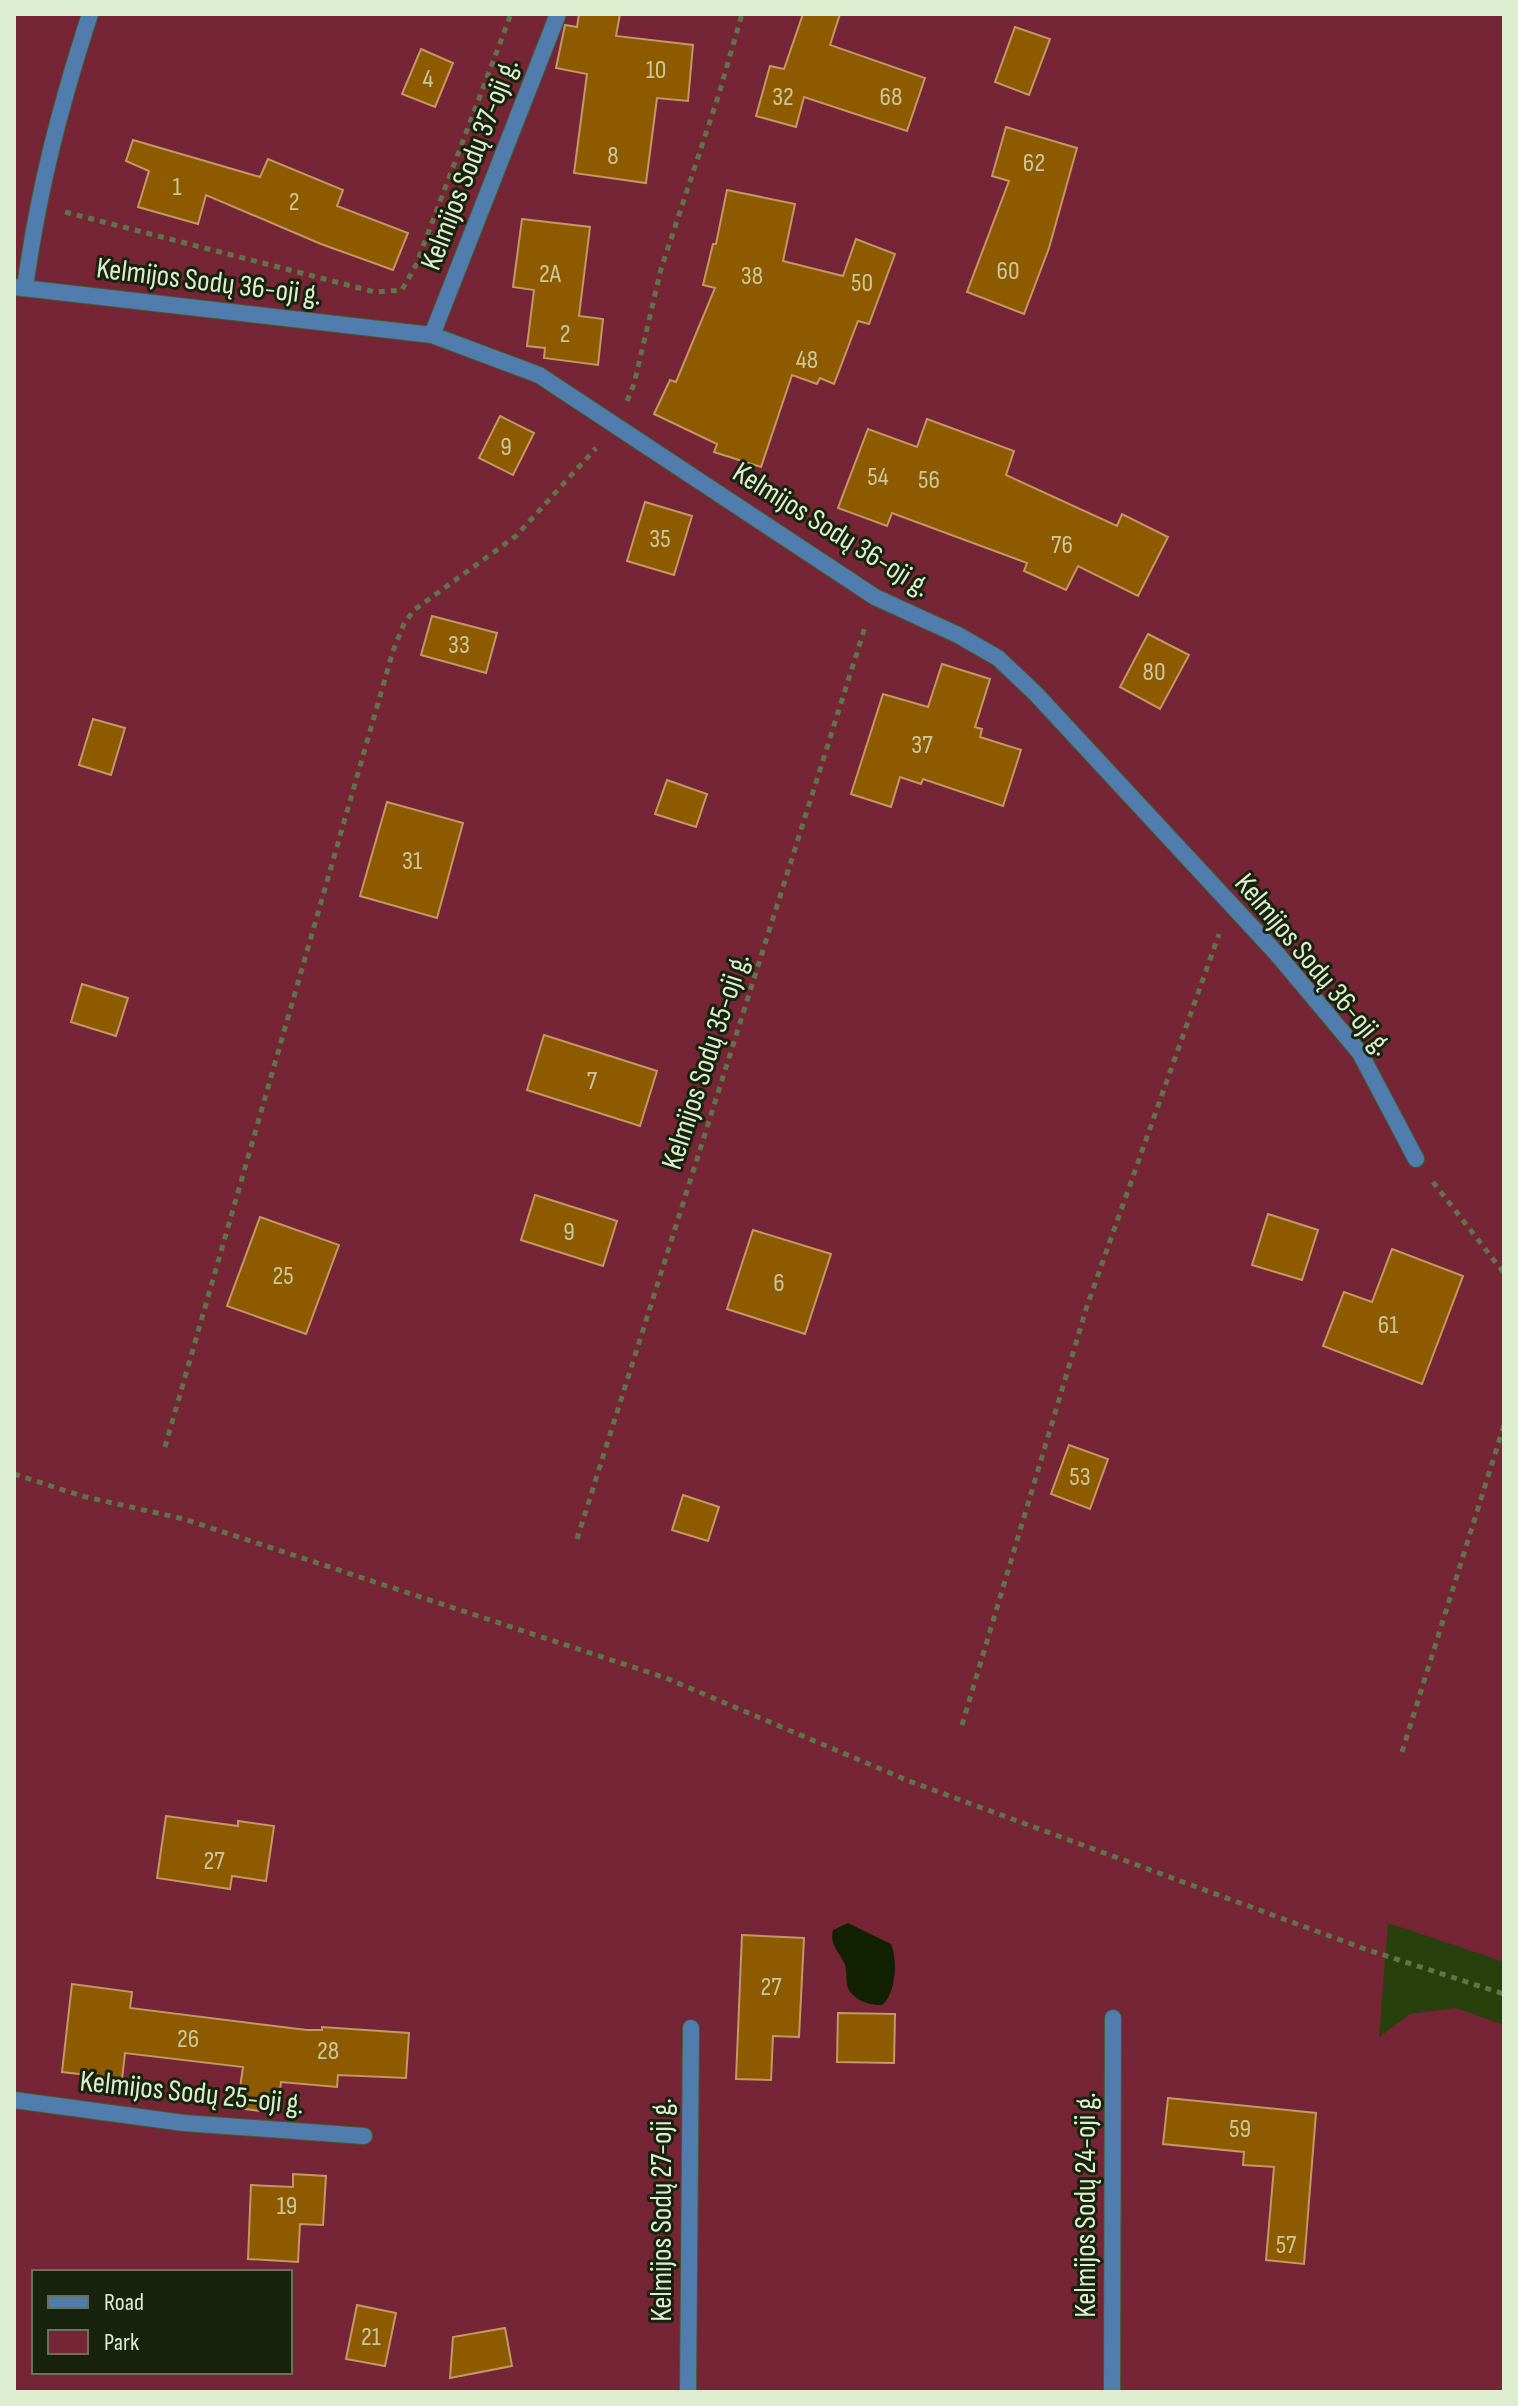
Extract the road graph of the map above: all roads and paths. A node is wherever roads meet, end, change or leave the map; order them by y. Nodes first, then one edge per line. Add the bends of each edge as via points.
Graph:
1 (90, 14) edge
2 (511, 14) edge
3 (558, 14) edge
4 (742, 14) edge
5 (37, 205) junction
6 (19, 288) edge
7 (432, 335) junction
8 (616, 426) junction
9 (875, 597) junction
10 (1230, 903) junction
11 (1416, 1159) joint
12 (1504, 1273) edge
13 (1504, 1425) edge
14 (165, 1447) dead end
15 (14, 1474) edge
16 (577, 1539) dead end
17 (962, 1725) dead end
18 (1402, 1752) dead end
19 (1504, 1994) edge
20 (1113, 2018) dead end
21 (691, 2028) dead end
22 (14, 2100) edge
23 (364, 2136) dead end
24 (688, 2392) edge
25 (1112, 2392) edge

1 - 5 street via 58,112
2 - 5 path via 402,290 375,292
3 - 7 street, Kelmijos Sodų 37-oji g.
4 - 8 path via 661,269 634,384
5 - 6 street
6 - 7 street, Kelmijos Sodų 36-oji g.
7 - 8 street, Kelmijos Sodų 36-oji g. via 539,375
8 - 9 street, Kelmijos Sodų 36-oji g.
8 - 14 path via 516,536 414,610 404,624
9 - 10 street, Kelmijos Sodų 36-oji g. via 998,658
9 - 16 path, Kelmijos Sodų 35-oji g.
10 - 11 street, Kelmijos Sodų 36-oji g. via 1360,1053
10 - 17 path via 1087,1306
11 - 12 path
13 - 18 path
15 - 19 path via 184,1519 666,1678 909,1781 1365,1949
20 - 25 street, Kelmijos Sodų 24-oji g.
21 - 24 street, Kelmijos Sodų 27-oji g.
22 - 23 street, Kelmijos Sodų 25-oji g. via 184,2123

